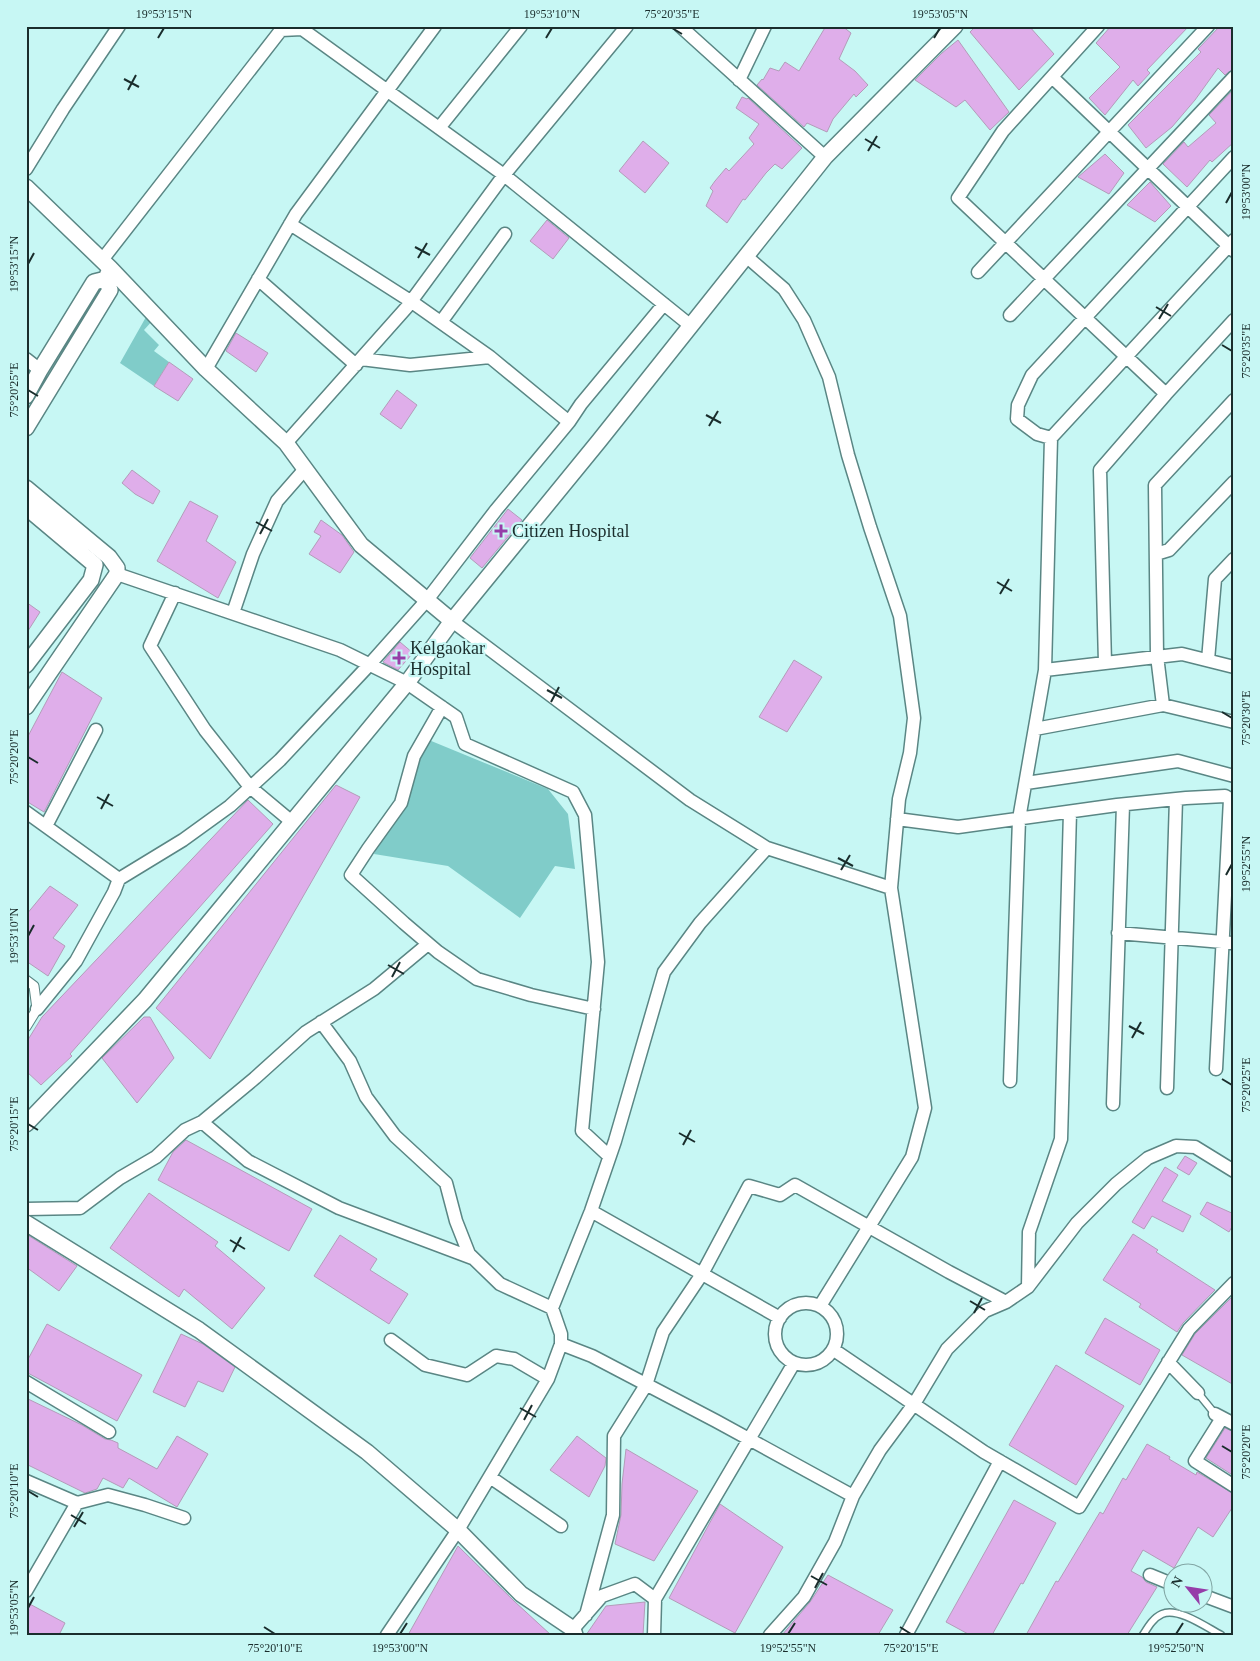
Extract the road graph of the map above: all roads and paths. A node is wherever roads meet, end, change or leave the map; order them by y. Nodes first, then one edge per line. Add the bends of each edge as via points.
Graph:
1 (119, 26) edge
2 (435, 26) edge
3 (521, 26) edge
4 (627, 26) edge
5 (680, 26) edge
6 (765, 26) edge
7 (955, 26) edge
8 (1098, 26) edge
9 (1208, 26) edge
10 (303, 27) edge
11 (1052, 77) junction
12 (1234, 78) edge
13 (739, 80) junction
14 (388, 91) junction
15 (439, 128) junction
16 (1109, 132) junction
17 (825, 157) junction
18 (1234, 157) edge
19 (26, 169) edge
20 (1148, 169) junction
21 (504, 175) junction
22 (26, 187) edge
23 (1188, 207) junction
24 (290, 224) junction
25 (505, 234) dead end
26 (1005, 242) junction
27 (1232, 246) edge
28 (746, 256) junction
29 (106, 269) junction
30 (978, 272) dead end
31 (258, 279) junction
32 (1044, 279) junction
33 (412, 302) junction
34 (664, 304) junction
35 (1010, 315) dead end
36 (1084, 317) junction
37 (1234, 320) edge
38 (441, 322) junction
39 (691, 326) junction
40 (1126, 356) junction
41 (490, 357) junction
42 (26, 359) edge
43 (359, 362) junction
44 (206, 369) junction
45 (40, 370) junction
46 (1166, 394) junction
47 (26, 396) edge
48 (1234, 400) edge
49 (569, 422) junction
50 (26, 428) edge
51 (1050, 438) junction
52 (286, 443) junction
53 (305, 469) junction
54 (1234, 482) edge
55 (26, 488) edge
56 (26, 507) edge
57 (1156, 554) junction
58 (1234, 559) edge
59 (117, 574) junction
60 (175, 593) junction
61 (427, 600) junction
62 (233, 613) junction
63 (452, 621) junction
64 (1157, 656) junction
65 (1208, 660) junction
66 (1105, 663) junction
67 (370, 664) junction
68 (26, 665) edge
69 (1234, 667) edge
70 (1045, 670) junction
71 (407, 683) junction
72 (1163, 705) junction
73 (26, 707) edge
74 (442, 707) junction
75 (1234, 722) edge
76 (1035, 729) junction
77 (96, 730) dead end
78 (1234, 776) edge
79 (1026, 783) junction
80 (250, 787) junction
81 (1176, 799) junction
82 (1123, 805) junction
83 (26, 812) edge
84 (1070, 812) junction
85 (897, 819) junction
86 (1019, 819) junction
87 (292, 822) junction
88 (46, 826) junction
89 (766, 848) junction
90 (119, 879) junction
91 (891, 888) junction
92 (1118, 933) junction
93 (1171, 937) junction
94 (1228, 943) edge
95 (428, 944) junction
96 (26, 980) edge
97 (37, 1009) junction
98 (594, 1009) junction
99 (321, 1022) junction
100 (26, 1027) edge
101 (1216, 1069) dead end
102 (1010, 1081) dead end
103 (1167, 1088) dead end
104 (1113, 1104) dead end
105 (202, 1122) junction
106 (26, 1124) edge
107 (609, 1156) junction
108 (1234, 1171) edge
109 (26, 1209) edge
110 (591, 1211) junction
111 (26, 1223) edge
112 (869, 1226) junction
113 (472, 1258) junction
114 (702, 1274) junction
115 (1234, 1283) edge
116 (1028, 1287) junction
117 (1006, 1302) junction
118 (820, 1306) junction
119 (552, 1308) junction
120 (780, 1318) junction
121 (391, 1340) dead end
122 (561, 1344) junction
123 (834, 1350) junction
124 (1168, 1362) junction
125 (794, 1363) junction
126 (548, 1380) junction
127 (26, 1382) edge
128 (646, 1385) junction
129 (1198, 1393) joint
130 (914, 1404) junction
131 (1218, 1416) junction
132 (1234, 1424) edge
133 (109, 1432) dead end
134 (749, 1440) junction
135 (1000, 1461) junction
136 (490, 1477) junction
137 (26, 1481) edge
138 (1234, 1486) edge
139 (853, 1496) junction
140 (77, 1503) junction
141 (184, 1518) dead end
142 (561, 1526) dead end
143 (458, 1530) junction
144 (1150, 1575) dead end
145 (1162, 1580) edge
146 (26, 1592) edge
147 (655, 1599) junction
148 (1212, 1599) edge
149 (1234, 1607) edge
150 (586, 1615) junction
151 (574, 1632) edge
152 (387, 1635) edge
153 (654, 1635) edge
154 (770, 1635) edge
155 (906, 1635) edge
156 (1143, 1635) edge
157 (1221, 1635) edge

1 - 19 street
2 - 14 street
3 - 15 street
4 - 21 street
5 - 13 street
6 - 13 street
7 - 17 street
8 - 11 street
9 - 16 street
10 - 14 street
10 - 29 street via 281,30
11 - 16 street
11 - 26 street via 1003,131 958,198
12 - 20 street
13 - 17 street
14 - 15 street
14 - 24 street
15 - 21 street
16 - 20 street
16 - 26 street
17 - 28 street
18 - 23 street
20 - 23 street
20 - 32 street
21 - 33 street
21 - 34 street
22 - 29 street
23 - 27 street
23 - 36 street
24 - 31 street
24 - 33 street
25 - 38 street
26 - 30 street
26 - 32 street
27 - 40 street
28 - 39 street
28 - 85 street via 784,289 804,320 829,377 851,464 900,616 914,718
29 - 44 street
29 - 45 street via 94,282
29 - 50 street via 110,290
31 - 43 street
31 - 44 street
32 - 35 street
32 - 36 street
33 - 38 street
33 - 43 street
34 - 39 street
34 - 49 street
36 - 40 street
36 - 51 street via 1032,375 1018,405 1017,419 1038,434
37 - 46 street
38 - 41 street
39 - 63 street
40 - 46 street
40 - 51 street
41 - 43 street via 410,365
41 - 49 street
42 - 45 street
43 - 52 street
44 - 52 street
45 - 47 street
46 - 66 street via 1100,470
48 - 57 street via 1155,485
49 - 61 street
51 - 70 street
52 - 53 street
53 - 61 street via 361,545
53 - 62 street via 277,501 253,554
54 - 57 street via 1169,550
55 - 59 street via 109,557 117,568
56 - 68 street via 95,565 91,580
57 - 64 street
58 - 65 street via 1215,579
59 - 60 street
59 - 73 street
60 - 62 street
60 - 80 street via 150,646 205,730
61 - 63 street
61 - 67 street
62 - 67 street via 340,650
63 - 71 street
63 - 89 street via 690,800
64 - 65 street via 1182,654
64 - 66 street
64 - 72 street
65 - 69 street
66 - 70 street
67 - 71 street
67 - 80 street via 280,760
70 - 76 street
71 - 74 street
71 - 87 street
72 - 75 street
72 - 76 street
74 - 95 street via 414,756 401,803 351,875
74 - 98 street via 456,717 466,744 573,792 585,816 598,962
76 - 79 street
77 - 88 street
78 - 79 street via 1178,761
79 - 86 street
80 - 87 street
80 - 90 street via 183,840
81 - 82 street
81 - 93 street
81 - 94 street via 1226,796 1230,799
82 - 84 street
82 - 92 street
83 - 88 street
84 - 86 street
84 - 116 street via 1061,1138 1029,1232
85 - 86 street via 958,827
85 - 91 street
86 - 102 street
87 - 106 street via 145,1000
88 - 90 street
89 - 91 street
89 - 107 street via 700,923 664,972
90 - 97 street via 76,961
91 - 112 street via 924,1108 912,1157
92 - 93 street
92 - 104 street
93 - 94 street
93 - 103 street
94 - 101 street
95 - 98 street via 477,980
95 - 99 street via 374,988
96 - 97 street via 34,986
97 - 100 street
98 - 107 street via 582,1131
99 - 105 street
99 - 113 street via 350,1061 366,1097 395,1136 446,1183 456,1221
105 - 109 street via 185,1130 156,1157 120,1178 80,1208
105 - 113 street via 248,1161 339,1208
107 - 110 street
108 - 116 street via 1196,1147 1176,1146 1148,1158 1076,1223
110 - 114 street
110 - 119 street
111 - 143 street via 199,1330 367,1452
112 - 114 street via 795,1185 780,1195 749,1186
112 - 117 street
112 - 118 street
113 - 119 street via 500,1284
114 - 120 street
114 - 128 street via 664,1332
115 - 124 street via 1189,1330
116 - 117 street
117 - 130 street via 985,1311 947,1348
118 - 120 street via 798,1304
118 - 123 street via 830,1313 836,1325 838,1337
119 - 122 street
120 - 125 street via 775,1338 778,1349
121 - 126 street via 425,1365 467,1375 496,1356 514,1359
122 - 126 street
122 - 128 street via 592,1356
123 - 125 street via 816,1364
123 - 130 street
124 - 129 street
124 - 135 street via 1079,1507
125 - 134 street
126 - 136 street
127 - 133 street
128 - 134 street
128 - 150 street via 614,1436 613,1514
129 - 131 lane
130 - 135 street
130 - 139 street via 880,1450
131 - 132 street
131 - 138 street via 1195,1460
134 - 139 street
134 - 147 street
135 - 155 street
136 - 142 street
136 - 143 street
137 - 140 street
139 - 154 street via 835,1542 804,1597
140 - 141 street via 108,1495
140 - 146 street
143 - 151 street via 521,1594
143 - 152 street
144 - 145 street
147 - 150 street via 635,1584 602,1596
147 - 153 street
148 - 149 street
150 - 151 street
156 - 157 lane via 1160,1615 1169,1612 1181,1614

